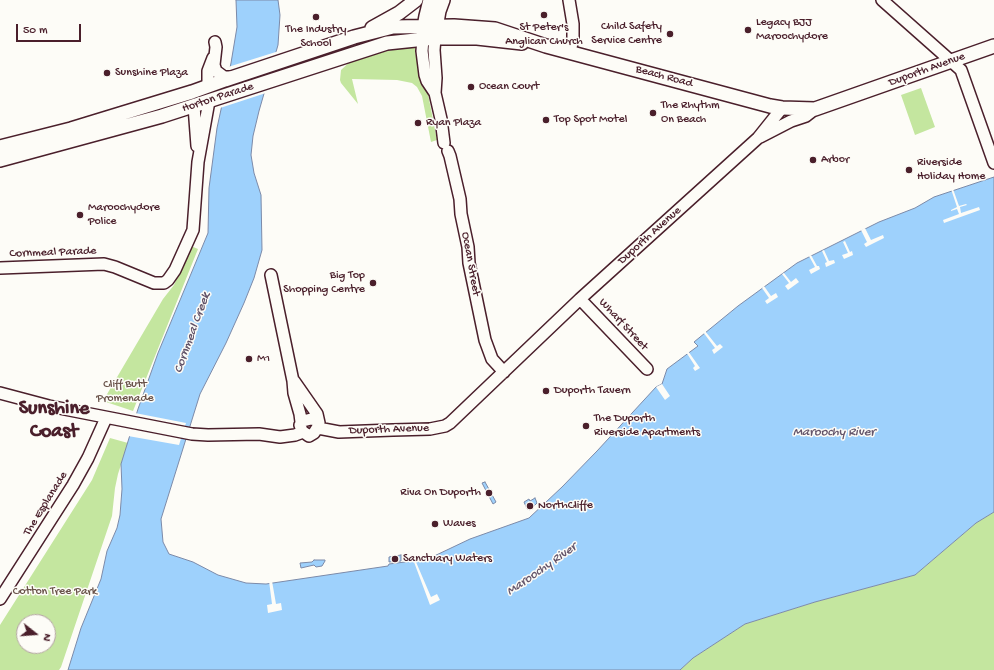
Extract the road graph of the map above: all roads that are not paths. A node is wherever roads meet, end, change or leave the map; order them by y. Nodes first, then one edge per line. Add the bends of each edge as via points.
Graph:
1 (416, 0) edge
2 (430, 0) edge
3 (443, 0) edge
4 (569, 0) edge
5 (882, 0) edge
6 (430, 32) junction
7 (354, 37) junction
8 (994, 46) edge
9 (570, 52) junction
10 (307, 53) junction
11 (952, 61) junction
12 (325, 63) junction
13 (228, 78) junction
14 (208, 86) junction
15 (222, 96) junction
16 (208, 101) junction
17 (194, 106) junction
18 (782, 108) junction
19 (815, 109) junction
20 (758, 138) junction
21 (0, 147) edge
22 (0, 160) edge
23 (198, 160) junction
24 (994, 163) edge
25 (0, 268) edge
26 (270, 275) dead end
27 (580, 299) junction
28 (647, 369) dead end
29 (504, 372) junction
30 (293, 381) junction
31 (0, 393) edge
32 (106, 418) junction
33 (318, 425) junction
34 (302, 427) junction
35 (0, 599) edge

1 - 7 main road via 399,13
2 - 6 main road
3 - 6 main road
4 - 9 street via 573,24
5 - 11 street
6 - 7 main road, Horton Parade via 394,27
6 - 9 main road, Beach Road via 546,46
6 - 12 main road, Horton Parade
6 - 29 street, Ocean Street via 434,50 435,92 460,199 469,262 485,340 492,359
7 - 10 main road, Horton Parade
8 - 11 main road, Duporth Avenue
9 - 18 main road, Beach Road
10 - 12 main road
10 - 13 main road, Horton Parade
11 - 19 main road, Duporth Avenue
11 - 24 street via 961,70
12 - 15 main road, Horton Parade
13 - 14 main road, Horton Parade
13 - 14 street via 216,71 215,47 208,71
14 - 15 main road
14 - 16 main road
14 - 17 main road
14 - 21 main road, Horton Parade via 71,129
15 - 16 main road, Horton Parade
16 - 17 main road, Horton Parade
16 - 23 street, Cornmeal Parade
17 - 22 main road, Horton Parade
17 - 23 street, Cornmeal Parade
18 - 19 main road, Duporth Avenue
18 - 20 street, Duporth Avenue
19 - 20 street via 806,116
20 - 27 street, Duporth Avenue
23 - 25 street, Cornmeal Parade via 193,230 172,275 166,282 154,283 104,264
26 - 30 street
27 - 28 street, Wharf Street
27 - 29 street, Duporth Avenue
29 - 33 street, Duporth Avenue via 445,426 430,429 339,432
30 - 33 street via 317,415
30 - 34 street
31 - 32 street
32 - 34 street via 208,435 261,434 280,437 290,436
32 - 35 street, The Esplanade via 73,485
33 - 34 street via 316,420 311,419 304,420
33 - 34 street via 310,436 306,435

